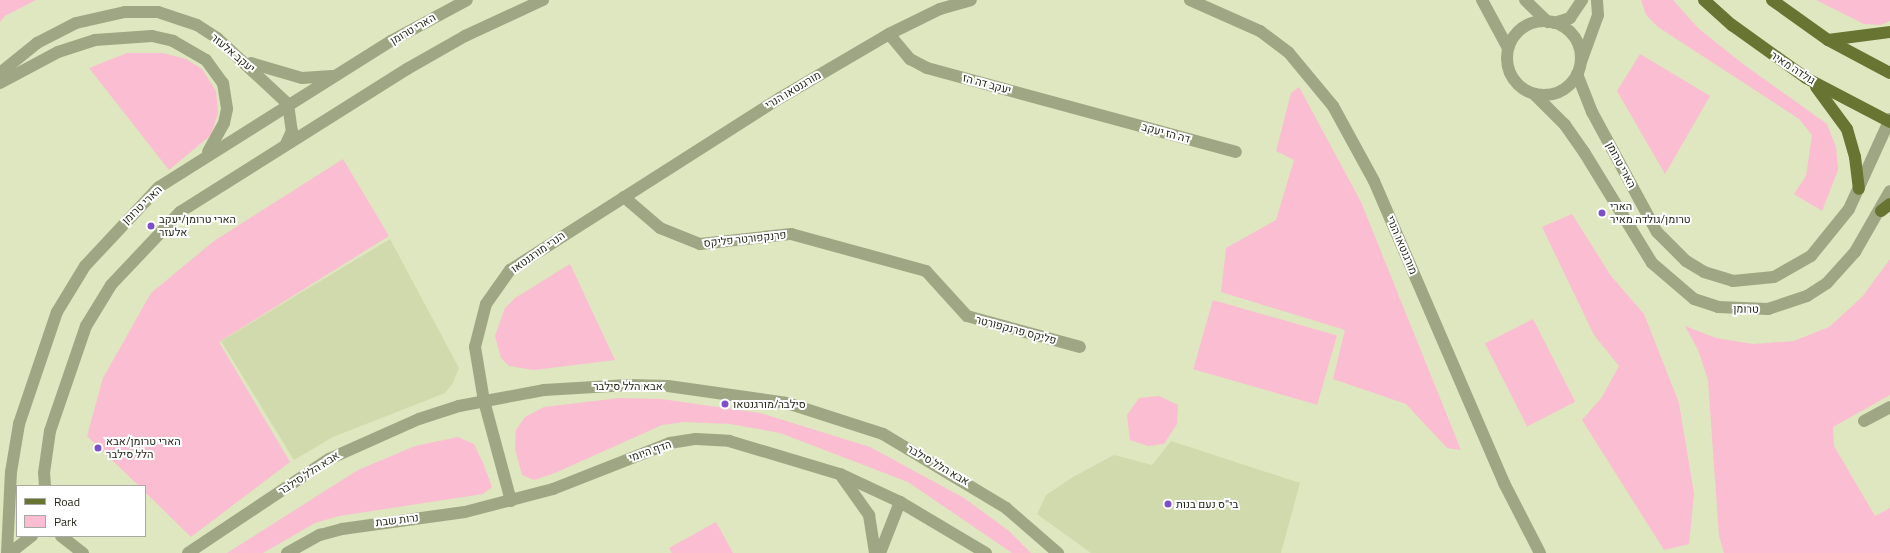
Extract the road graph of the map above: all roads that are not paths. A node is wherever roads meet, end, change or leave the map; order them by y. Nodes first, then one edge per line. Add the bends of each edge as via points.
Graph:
1 (467, 0) edge
2 (543, 0) edge
3 (971, 0) edge
4 (1190, 0) edge
5 (1482, 0) edge
6 (1525, 0) edge
7 (1582, 0) edge
8 (1597, 0) edge
9 (1704, 0) edge
10 (1772, 0) edge
11 (1551, 22) junction
12 (1890, 32) edge
13 (889, 34) junction
14 (1828, 40) junction
15 (1508, 48) junction
16 (238, 54) junction
17 (1579, 69) junction
18 (0, 73) edge
19 (1890, 73) edge
20 (335, 76) junction
21 (1806, 78) junction
22 (0, 83) edge
23 (1534, 94) junction
24 (288, 104) junction
25 (1097, 114) joint
26 (1890, 121) edge
27 (286, 144) junction
28 (1236, 152) dead end
29 (204, 157) junction
30 (1859, 189) junction
31 (1890, 191) edge
32 (624, 197) junction
33 (1885, 208) edge
34 (854, 251) joint
35 (1080, 347) dead end
36 (484, 401) junction
37 (1890, 407) edge
38 (1864, 421) dead end
39 (840, 474) junction
40 (45, 485) edge
41 (511, 501) junction
42 (900, 502) junction
43 (31, 537) edge
44 (63, 537) edge
45 (85, 552) edge
46 (189, 552) edge
47 (9, 553) edge
48 (287, 553) edge
49 (875, 553) edge
50 (880, 553) edge
51 (986, 553) edge
52 (1058, 553) edge
53 (1540, 553) edge

1 - 20 street, הארי טרומן
2 - 27 street via 465,36
3 - 13 street, מורגנטאו הנרי via 940,9
4 - 53 street, מורגנטאו הנרי via 1260,32 1289,53 1315,81 1336,113 1374,181 1504,483
5 - 15 street
6 - 11 street
7 - 11 street via 1570,18
8 - 17 street via 1598,15
9 - 21 main road, גולדה מאיר via 1732,25
10 - 14 main road
11 - 15 street via 1521,29
11 - 17 street via 1576,40
12 - 14 main road
13 - 25 street, יעקב דה הז via 910,59 927,68
13 - 32 street, מורגנטאו הנרי
14 - 19 main road
15 - 23 street via 1511,76 1523,89
16 - 18 street, יעקב אלעזר via 217,38 176,17 158,12 125,12 94,18 57,32
16 - 20 street via 260,68 281,74 302,78
16 - 24 street, יעקב אלעזר
17 - 23 street via 1557,93
17 - 30 street, הארי טרומן via 1592,112 1657,232 1682,257 1704,272 1733,281 1752,281 1793,269 1811,256 1838,226
20 - 24 street, הארי טרומן
21 - 26 main road, גולדה מאיר
21 - 30 main road via 1847,129 1856,157
22 - 29 street, יעקב אלעזר via 58,52 95,40 152,36 173,41 206,60 223,83 227,109 224,123
23 - 33 street, טרומן via 1565,125 1652,263 1671,282 1694,299 1718,307 1745,310 1789,304 1827,283 1855,252
24 - 27 street via 292,131
24 - 29 street, הארי טרומן
25 - 28 street, דה הז יעקב
26 - 30 street, הארי טרומן
27 - 40 street via 180,212 111,285 86,326 65,379 50,431 44,473
29 - 47 street, הארי טרומן via 159,187 116,230 85,266 57,312 19,424 11,472
31 - 33 street
32 - 34 street, פרנקפורטר פליקס via 660,228 700,244 791,234
32 - 36 street, הנרי מורגנטאו via 546,244 510,270 494,289 479,324 475,347
34 - 35 street, פליקס פרנקפורטר via 926,271 967,316
36 - 41 street, הנרי מורגנטאו
36 - 46 street, אבא הלל סילבר via 419,419 358,443
36 - 52 street, אבא הלל סילבר via 544,390 628,385 668,386 787,403 883,434 923,455 1015,514
37 - 38 street
39 - 41 street, הדף היומי via 729,441 696,439 670,443 553,489
39 - 42 street, הדף היומי
39 - 49 street via 869,515
41 - 48 street, נרות שבת via 465,512 342,529 320,536
42 - 50 street
42 - 51 street, הדף היומי
43 - 47 street
44 - 45 street

